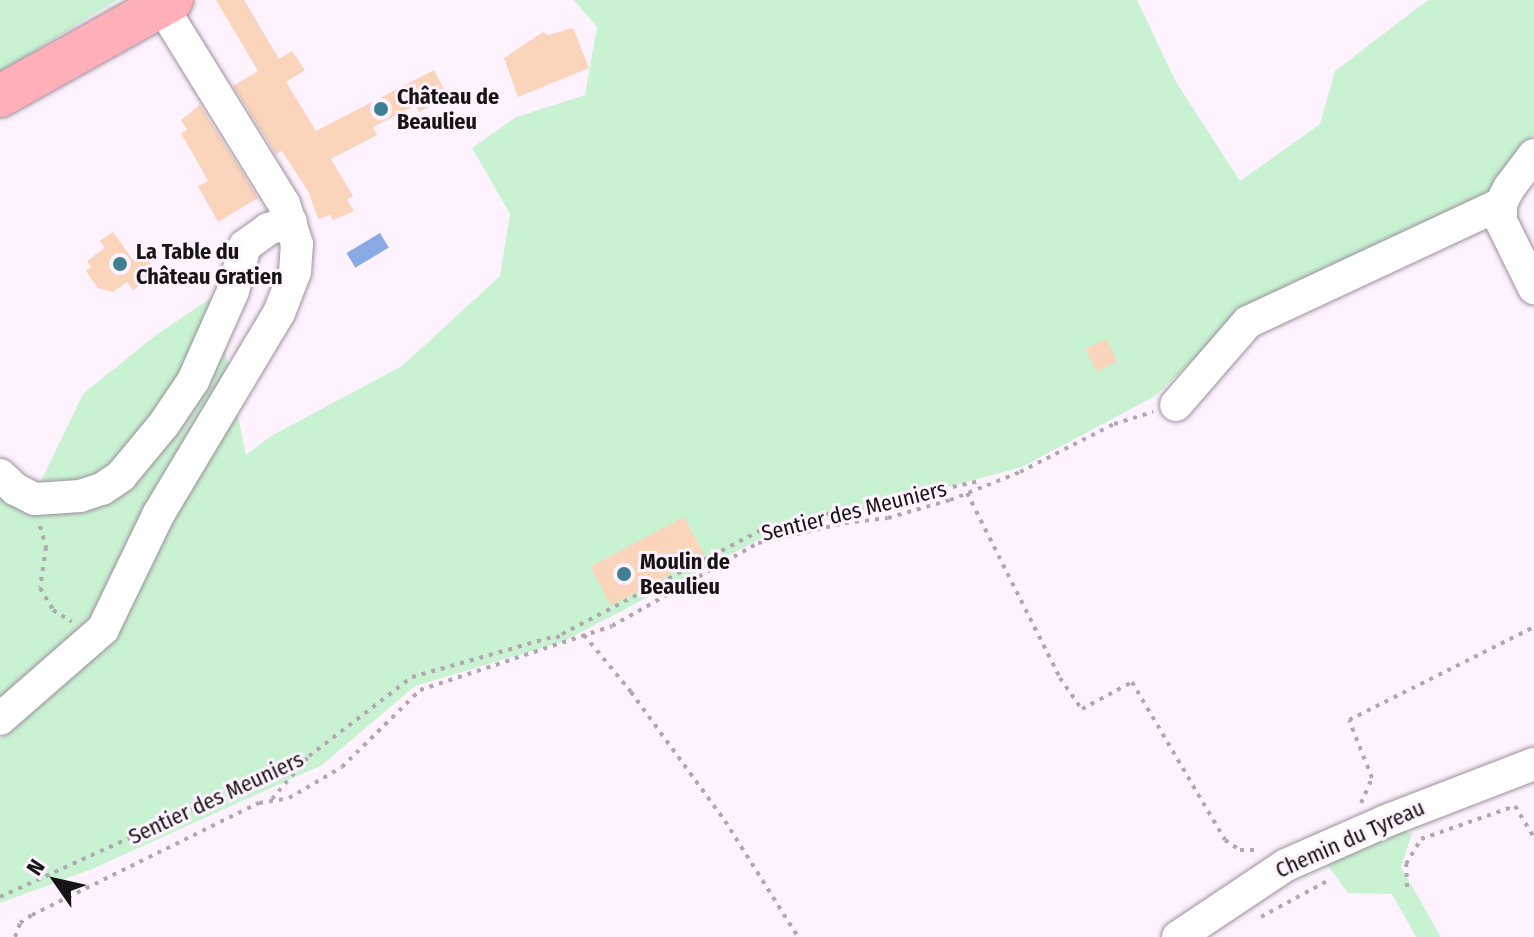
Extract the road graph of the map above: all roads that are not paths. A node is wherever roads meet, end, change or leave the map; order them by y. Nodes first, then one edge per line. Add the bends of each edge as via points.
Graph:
1 (167, 3) edge
2 (0, 96) edge
3 (1534, 155) edge
4 (1501, 204) junction
5 (291, 222) junction
6 (1534, 288) edge
7 (1176, 405) road end
8 (0, 475) edge
9 (0, 719) edge
10 (1534, 764) edge
11 (1178, 937) edge

1 - 2 main road
1 - 5 street
3 - 4 street
4 - 6 street via 1501,221
4 - 7 street via 1248,322
5 - 8 street via 268,229 245,246 228,304 193,381 121,476 80,496 35,499
5 - 9 street via 297,244 289,293 158,515 103,629
10 - 11 street, Chemin du Tyreau via 1286,865

